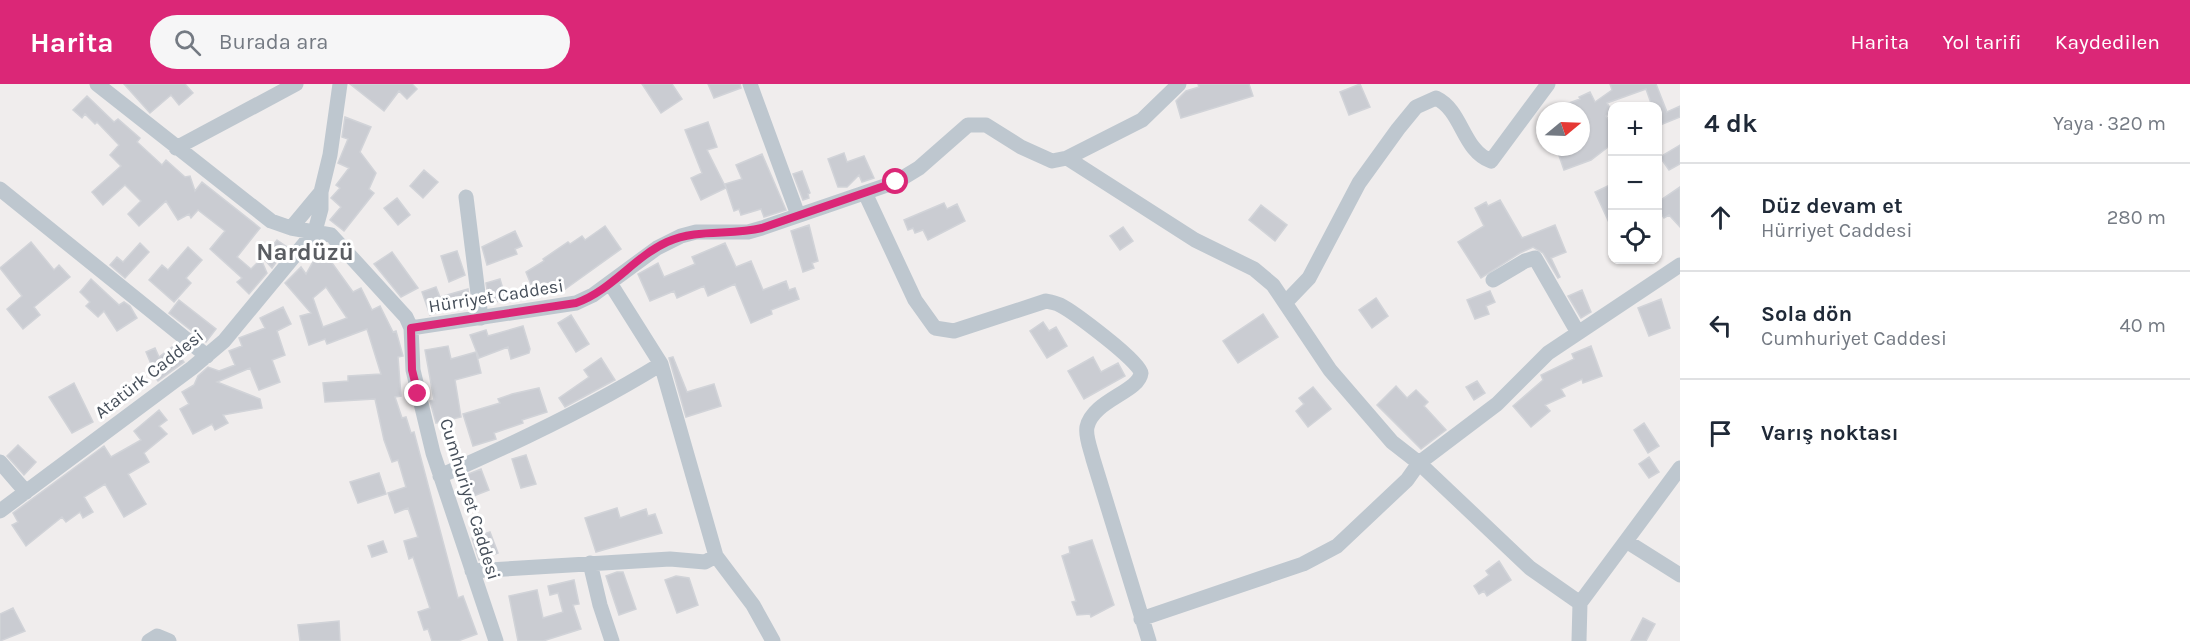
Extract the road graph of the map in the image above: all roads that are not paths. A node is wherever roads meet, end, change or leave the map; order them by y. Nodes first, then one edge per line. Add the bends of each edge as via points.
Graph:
1 (97, 84) edge
2 (296, 84) edge
3 (340, 84) edge
4 (750, 84) edge
5 (1179, 84) edge
6 (1548, 84) edge
7 (176, 147) junction
8 (1067, 158) junction
9 (0, 189) edge
10 (321, 192) junction
11 (865, 194) junction
12 (466, 196) dead end
13 (798, 215) junction
14 (291, 228) junction
15 (315, 231) junction
16 (1680, 265) edge
17 (1493, 280) dead end
18 (610, 283) junction
19 (1285, 303) junction
20 (481, 318) junction
21 (411, 328) junction
22 (1577, 331) junction
23 (207, 356) junction
24 (661, 364) junction
25 (0, 462) edge
26 (1419, 463) junction
27 (1680, 468) edge
28 (440, 476) junction
29 (26, 492) junction
30 (0, 511) edge
31 (1626, 541) junction
32 (716, 556) junction
33 (590, 563) junction
34 (472, 571) junction
35 (1680, 575) edge
36 (1580, 603) junction
37 (1141, 619) junction
38 (149, 641) edge
39 (170, 641) edge
40 (496, 641) edge
41 (612, 641) edge
42 (773, 641) edge
43 (1149, 641) edge
44 (1579, 641) edge

1 - 7 street
2 - 7 street
3 - 10 street
4 - 13 street
5 - 8 street via 1142,120
6 - 19 street via 1491,161 1480,157 1469,143 1446,102 1436,98 1416,107 1359,183 1309,279
7 - 14 street via 271,221
8 - 11 street, Hürriyet Caddesi via 1052,161 986,125 975,123 908,176
8 - 19 street via 1195,240 1254,269 1273,285
9 - 23 street
10 - 14 street
10 - 15 street
11 - 13 street, Hürriyet Caddesi
11 - 37 street via 915,300 935,328 954,331 1046,302 1059,304 1140,369 1135,383 1104,403 1087,429
12 - 20 street
13 - 18 street, Hürriyet Caddesi via 748,231 696,232 681,237 657,248
14 - 15 street
15 - 21 street via 337,239
15 - 23 street, Atatürk Caddesi via 224,341
16 - 22 street
17 - 22 street via 1535,258
18 - 20 street, Hürriyet Caddesi via 576,303
18 - 24 street
19 - 26 street via 1330,370 1392,442
20 - 21 street, Hürriyet Caddesi
21 - 28 street, Cumhuriyet Caddesi via 412,370
22 - 26 street via 1548,353 1497,404
23 - 29 street, Atatürk Caddesi
24 - 28 street via 604,399 511,446
24 - 32 street
25 - 29 street
26 - 36 street via 1530,568
26 - 37 street via 1407,480 1326,553
27 - 31 street
28 - 34 street, Cumhuriyet Caddesi
29 - 30 street, Atatürk Caddesi
31 - 35 street
31 - 36 street
32 - 33 street via 705,562 670,559
32 - 42 street via 753,605
33 - 34 street
33 - 41 street
34 - 40 street, Cumhuriyet Caddesi
36 - 44 street
37 - 43 street
38 - 39 street via 157,636

